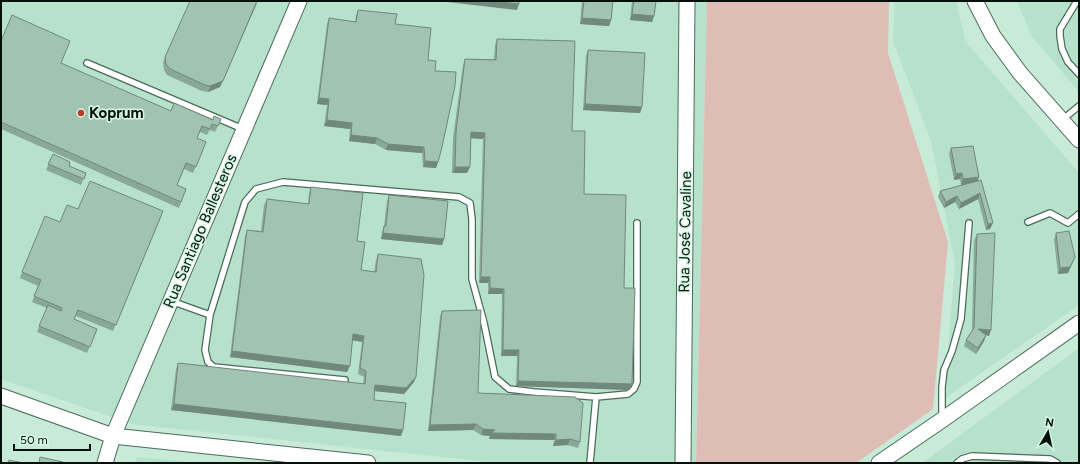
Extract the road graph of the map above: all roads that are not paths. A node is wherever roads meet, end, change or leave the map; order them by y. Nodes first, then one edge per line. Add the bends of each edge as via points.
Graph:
1 (299, 1) edge
2 (687, 1) edge
3 (975, 1) edge
4 (1077, 1) edge
5 (87, 63) dead end
6 (1079, 74) edge
7 (1079, 106) edge
8 (1062, 120) junction
9 (244, 130) junction
10 (1079, 140) edge
11 (1079, 214) edge
12 (1028, 222) dead end
13 (637, 223) dead end
14 (969, 223) dead end
15 (171, 301) junction
16 (210, 315) junction
17 (1079, 323) edge
18 (345, 380) edge
19 (1, 396) edge
20 (596, 397) junction
21 (942, 420) junction
22 (112, 436) junction
23 (105, 463) edge
24 (368, 463) edge
25 (590, 463) edge
26 (683, 463) edge
27 (879, 463) edge
28 (957, 463) edge
29 (1057, 463) edge

1 - 9 street, Rua Santiago Ballesteros
2 - 26 street, Rua José Cavaline
3 - 8 street via 997,43 1020,74
4 - 6 lane via 1060,28 1060,36 1068,62
5 - 9 lane
7 - 8 lane
8 - 10 street
9 - 15 street, Rua Santiago Ballesteros
11 - 12 lane via 1068,223 1050,213
13 - 20 lane via 637,382 628,394
14 - 21 lane via 961,318 944,370
15 - 16 lane
15 - 22 street, Rua Santiago Ballesteros
16 - 18 lane via 205,350 208,362 214,367
16 - 20 lane via 245,202 256,189 283,182 459,197 470,204 472,279 495,377 509,388
17 - 21 street
19 - 22 street
20 - 25 lane
21 - 27 street
22 - 23 street, Rua Santiago Ballesteros
22 - 24 street
28 - 29 lane via 972,456 1050,459

